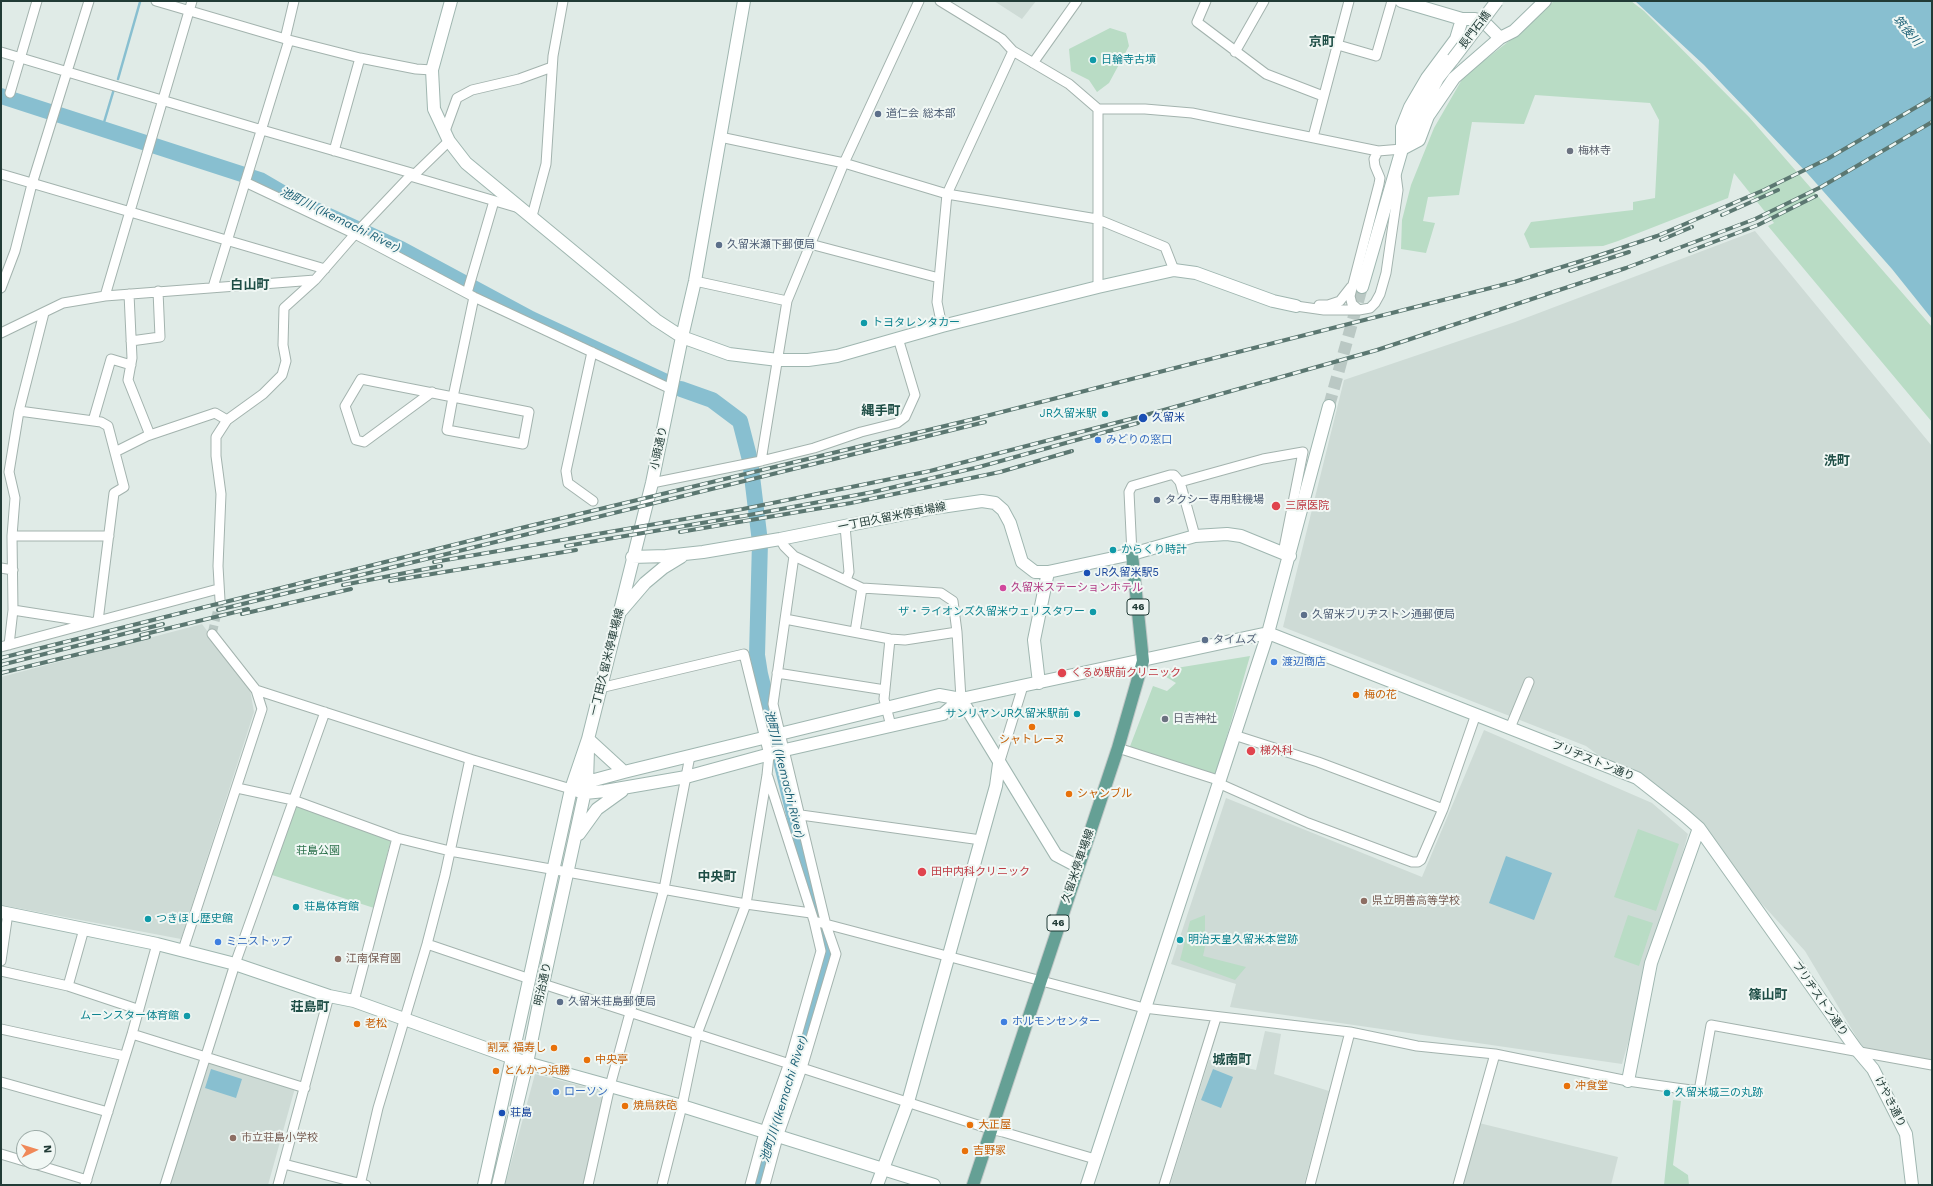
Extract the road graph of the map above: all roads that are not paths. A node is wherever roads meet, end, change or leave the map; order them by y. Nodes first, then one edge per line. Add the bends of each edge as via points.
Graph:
1 (37, 1) edge
2 (89, 1) edge
3 (156, 1) edge
4 (192, 1) edge
5 (294, 1) edge
6 (451, 1) edge
7 (563, 1) edge
8 (744, 1) edge
9 (919, 1) edge
10 (940, 1) edge
11 (1077, 1) edge
12 (1206, 1) edge
13 (1264, 1) edge
14 (1349, 1) edge
15 (1392, 1) edge
16 (1401, 1) edge
17 (1497, 1) edge
18 (1545, 1) edge
19 (190, 11) junction
20 (1462, 19) junction
21 (1500, 38) junction
22 (287, 40) junction
23 (1338, 45) junction
24 (1013, 51) junction
25 (1, 52) edge
26 (1236, 52) junction
27 (20, 58) junction
28 (360, 58) junction
29 (1033, 63) junction
30 (552, 67) junction
31 (66, 70) junction
32 (432, 70) junction
33 (10, 92) dead end
34 (1323, 96) junction
35 (163, 100) junction
36 (1098, 109) junction
37 (262, 130) junction
38 (447, 136) junction
39 (720, 137) junction
40 (1313, 137) junction
41 (1402, 149) junction
42 (334, 151) junction
43 (1378, 151) junction
44 (844, 163) junction
45 (1396, 169) junction
46 (1, 174) edge
47 (412, 175) junction
48 (245, 182) junction
49 (32, 184) junction
50 (946, 194) junction
51 (494, 201) junction
52 (129, 212) junction
53 (527, 213) junction
54 (1097, 219) junction
55 (355, 234) junction
56 (228, 242) junction
57 (810, 244) junction
58 (325, 269) junction
59 (1174, 270) junction
60 (939, 278) junction
61 (315, 280) junction
62 (695, 281) junction
63 (1358, 284) junction
64 (213, 287) junction
65 (1098, 287) junction
66 (1, 288) edge
67 (158, 292) junction
68 (129, 294) junction
69 (470, 295) junction
70 (105, 296) junction
71 (787, 301) junction
72 (1296, 306) junction
73 (1359, 310) junction
74 (44, 313) junction
75 (942, 326) junction
76 (1, 333) edge
77 (682, 337) junction
78 (898, 338) junction
79 (130, 341) junction
80 (592, 352) junction
81 (778, 360) junction
82 (131, 365) junction
83 (671, 389) junction
84 (432, 392) junction
85 (453, 397) junction
86 (1329, 406) tunnel mouth
87 (19, 411) junction
88 (227, 420) junction
89 (93, 421) junction
90 (150, 436) junction
91 (115, 452) junction
92 (761, 461) junction
93 (1180, 482) junction
94 (652, 483) junction
95 (593, 501) dead end
96 (845, 526) junction
97 (12, 536) junction
98 (109, 536) junction
99 (1195, 536) junction
100 (777, 539) junction
101 (686, 554) junction
102 (1132, 554) junction
103 (1286, 554) junction
104 (794, 556) junction
105 (632, 557) junction
106 (1, 568) edge
107 (13, 570) junction
108 (1048, 572) junction
109 (846, 580) junction
110 (862, 588) junction
111 (218, 589) junction
112 (220, 600) tunnel mouth
113 (13, 610) junction
114 (618, 614) junction
115 (785, 619) junction
116 (96, 622) junction
117 (855, 632) junction
118 (957, 632) junction
119 (1268, 633) junction
120 (212, 634) dead end
121 (890, 638) junction
122 (5, 646) edge
123 (1143, 661) junction
124 (777, 673) junction
125 (1529, 682) dead end
126 (1039, 683) junction
127 (1023, 686) junction
128 (600, 688) junction
129 (256, 690) junction
130 (885, 690) junction
131 (961, 699) junction
132 (886, 708) junction
133 (325, 712) junction
134 (1476, 714) junction
135 (891, 726) junction
136 (1510, 728) junction
137 (781, 733) junction
138 (1234, 735) junction
139 (765, 737) junction
140 (588, 739) junction
141 (1118, 748) junction
142 (786, 750) junction
143 (769, 755) junction
144 (690, 756) junction
145 (470, 759) junction
146 (999, 764) junction
147 (624, 772) junction
148 (767, 775) junction
149 (686, 776) junction
150 (1218, 782) junction
151 (628, 787) junction
152 (237, 788) junction
153 (586, 788) junction
154 (571, 789) junction
155 (293, 800) junction
156 (1443, 809) junction
157 (801, 814) junction
158 (1699, 828) junction
159 (397, 838) junction
160 (981, 840) junction
161 (574, 843) junction
162 (450, 851) junction
163 (1077, 866) junction
164 (554, 871) junction
165 (568, 872) junction
166 (664, 889) junction
167 (746, 904) junction
168 (5, 912) edge
169 (813, 917) junction
170 (826, 925) junction
171 (84, 929) junction
172 (157, 944) junction
173 (427, 944) junction
174 (183, 950) junction
175 (947, 956) junction
176 (1, 961) edge
177 (235, 964) junction
178 (1, 970) edge
179 (530, 979) junction
180 (1039, 982) junction
181 (543, 984) junction
182 (68, 986) junction
183 (329, 996) junction
184 (354, 1001) junction
185 (137, 1008) junction
186 (1144, 1008) junction
187 (629, 1012) junction
188 (1216, 1018) junction
189 (404, 1020) junction
190 (1, 1028) edge
191 (1350, 1032) junction
192 (132, 1034) junction
193 (697, 1034) junction
194 (1856, 1049) junction
195 (1495, 1054) junction
196 (125, 1056) junction
197 (206, 1057) junction
198 (512, 1058) junction
199 (527, 1063) junction
200 (788, 1064) junction
201 (1932, 1065) edge
202 (802, 1068) junction
203 (1628, 1081) junction
204 (1, 1082) edge
205 (610, 1086) junction
206 (305, 1088) junction
207 (908, 1102) junction
208 (682, 1106) junction
209 (108, 1112) junction
210 (990, 1129) junction
211 (764, 1133) junction
212 (778, 1137) junction
213 (1, 1154) edge
214 (16, 1159) edge
215 (1095, 1159) junction
216 (284, 1164) junction
217 (882, 1169) junction
218 (51, 1170) edge
219 (86, 1182) edge
220 (165, 1185) edge
221 (278, 1185) edge
222 (362, 1185) edge
223 (484, 1185) edge
224 (498, 1185) edge
225 (588, 1185) edge
226 (662, 1185) edge
227 (750, 1185) edge
228 (765, 1185) edge
229 (877, 1185) edge
230 (934, 1185) edge
231 (973, 1185) edge
232 (1087, 1185) edge
233 (1164, 1185) edge
234 (1310, 1185) edge
235 (1458, 1185) edge
236 (1912, 1185) edge

1 - 27 street
2 - 31 street
3 - 19 street
4 - 19 street
5 - 22 street
6 - 32 street
7 - 30 street
8 - 39 street, 小頭通り
9 - 44 street
10 - 24 street via 1002,39
11 - 29 street
12 - 26 street via 1197,22
13 - 26 street
14 - 23 street
15 - 23 street via 1376,56
16 - 20 street
17 - 41 street, 長門石橋, bridge via 1438,78
18 - 21 street via 1514,31
19 - 22 street
19 - 35 street
20 - 21 street via 1475,19 1487,25
20 - 41 street via 1456,39 1427,78 1410,107 1402,127
21 - 41 street via 1454,78 1428,116 1419,140
22 - 28 street
22 - 37 street
23 - 34 street
24 - 29 street
24 - 50 street
25 - 27 street
26 - 34 street via 1266,74
27 - 31 street
27 - 33 street
28 - 32 street
28 - 42 street
29 - 36 street via 1069,84
30 - 38 street via 519,79 472,90 457,98
30 - 53 street via 546,164
31 - 35 street
31 - 49 street
32 - 38 street via 434,109
34 - 40 street
35 - 37 street
35 - 52 street
36 - 40 street via 1192,113
36 - 54 street
37 - 42 street
37 - 48 street
38 - 47 street
38 - 53 street via 466,163
39 - 44 street
39 - 62 street, 小頭通り
40 - 43 street
41 - 43 street
41 - 45 street
42 - 47 street
43 - 63 street via 1374,159 1380,178
44 - 50 street
44 - 57 street
45 - 63 street
45 - 73 street via 1398,190 1386,273 1380,294 1370,308
46 - 49 street
47 - 51 street
47 - 55 street
48 - 55 street
48 - 56 street
49 - 52 street
49 - 66 street via 15,251
50 - 54 street
50 - 60 street
51 - 53 street
51 - 69 street
52 - 56 street
52 - 70 street
53 - 77 street via 656,320
54 - 59 street via 1165,247
54 - 65 street
55 - 58 street
55 - 69 street
56 - 58 street
56 - 64 street
57 - 60 street
57 - 71 street
58 - 61 street
59 - 65 street
59 - 72 street via 1201,274 1273,301
60 - 75 street via 937,302
61 - 64 street
61 - 88 street via 284,308 283,345 286,361 282,375 263,394
62 - 71 street
62 - 77 street, 小頭通り
63 - 72 street via 1340,301 1328,305
63 - 73 street via 1350,296 1352,304
64 - 67 street
65 - 75 street
67 - 68 street
67 - 79 street via 160,337
68 - 70 street
68 - 79 street
69 - 80 street
69 - 85 street
70 - 74 street via 63,303
71 - 81 street
72 - 73 street via 1324,310
74 - 76 street
74 - 87 street
75 - 78 street
77 - 81 street via 729,354
77 - 83 street, 小頭通り
78 - 81 street via 837,356 808,360
78 - 92 street via 915,396 905,417 897,423
79 - 82 street
80 - 83 street
80 - 95 street via 566,471 568,483
81 - 92 street
82 - 89 street via 111,359
82 - 90 street via 128,380
83 - 94 street, 小頭通り
84 - 84 street via 361,379 345,406 356,440 364,442
84 - 85 street
85 - 85 street via 447,430 523,444 529,412
86 - 103 street
87 - 89 street
87 - 97 street via 9,472 15,498
88 - 90 street via 215,413
88 - 111 street via 216,437 221,494
89 - 91 street via 108,426
90 - 91 street
91 - 98 street via 124,487 114,493
92 - 94 street
93 - 99 street
93 - 102 street via 1174,475 1170,475 1132,486 1128,492
93 - 103 street via 1263,459 1303,452
94 - 105 street, 小頭通り
96 - 100 street, 一丁田久留米停車場線
96 - 108 street, 一丁田久留米停車場線 via 971,502 995,503 1003,510 1010,523 1022,562 1035,572
96 - 109 street via 849,572
97 - 98 street
97 - 107 street
98 - 116 street
99 - 102 street, 一丁田久留米停車場線
99 - 103 street, 一丁田久留米停車場線 via 1242,536
100 - 101 street, 一丁田久留米停車場線
100 - 104 street
101 - 105 street, 一丁田久留米停車場線
101 - 114 street via 645,583
102 - 108 street, 一丁田久留米停車場線
102 - 123 main road, 46
103 - 119 street
104 - 109 street
104 - 115 street
105 - 114 street, 一丁田久留米停車場線
106 - 107 street
107 - 113 street
108 - 126 street via 1034,640
109 - 110 street
110 - 117 street
110 - 118 street via 940,593 952,601
111 - 112 street
111 - 116 street
113 - 116 street
113 - 122 street
114 - 128 street, 一丁田久留米停車場線
115 - 117 street
115 - 124 street
116 - 122 street
117 - 121 street
118 - 121 street via 906,640
118 - 131 street
119 - 123 street
119 - 134 street, ブリヂストン通り
119 - 138 street
120 - 129 street
121 - 130 street
123 - 126 street
123 - 141 main road, 久留米停車場線 / 46
124 - 130 street
124 - 137 street via 773,704
125 - 136 street
126 - 127 street
127 - 131 street
127 - 146 street
128 - 139 street via 744,654
128 - 140 street, 一丁田久留米停車場線
129 - 133 street
129 - 152 street via 262,709
130 - 132 street
131 - 132 street via 939,694
131 - 135 street via 943,714
131 - 146 street
132 - 135 street
132 - 137 street
133 - 145 street
133 - 155 street
134 - 136 street, ブリヂストン通り
134 - 156 street
135 - 142 street
136 - 158 street, ブリヂストン通り via 1637,778
137 - 139 street
137 - 142 street
138 - 150 street
138 - 156 street via 1318,762
139 - 143 street
139 - 144 street
140 - 147 street
140 - 153 street, 一丁田久留米停車場線
140 - 154 street, 一丁田久留米停車場線
141 - 150 street
141 - 163 main road, 久留米停車場線 / 46
142 - 143 street
142 - 157 street
143 - 148 street
143 - 149 street
144 - 147 street
144 - 149 street
145 - 154 street
145 - 162 street
146 - 160 street via 996,786
146 - 163 street via 1056,855
147 - 153 street
148 - 167 street
148 - 169 street
149 - 151 street
149 - 166 street
150 - 156 street via 1308,823 1412,862 1421,860
150 - 186 street
151 - 153 street
151 - 161 street via 597,809
152 - 155 street
152 - 174 street
153 - 154 street
153 - 161 street, 明治通り
154 - 164 street, 明治通り
155 - 159 street
155 - 177 street
157 - 160 street
157 - 170 street
158 - 194 street, ブリヂストン通り
158 - 203 street via 1651,963
159 - 162 street
159 - 184 street
160 - 175 street
161 - 165 street, 明治通り
162 - 164 street
162 - 173 street
163 - 180 main road, 久留米停車場線 / 46
164 - 165 street
164 - 179 street, 明治通り
165 - 166 street
165 - 181 street, 明治通り
166 - 167 street
166 - 187 street
167 - 169 street
167 - 193 street
168 - 171 street
168 - 176 street
169 - 170 street
169 - 200 street via 821,951
170 - 175 street
170 - 202 street via 836,954
171 - 172 street
171 - 182 street
172 - 174 street
172 - 185 street
173 - 179 street
173 - 189 street
174 - 177 street
175 - 180 street
175 - 207 street
177 - 183 street
177 - 197 street
178 - 182 street
179 - 198 street, 明治通り
180 - 186 street
180 - 210 main road, 久留米停車場線 / 46
181 - 187 street
181 - 199 street, 明治通り
182 - 185 street
183 - 184 street
183 - 206 street
184 - 189 street
185 - 192 street
186 - 188 street
186 - 215 street
187 - 193 street
187 - 205 street
188 - 191 street
188 - 233 street
189 - 198 street
189 - 222 street via 378,1108
190 - 196 street
191 - 195 street via 1417,1046
191 - 234 street
192 - 196 street
192 - 197 street
193 - 200 street
193 - 208 street
194 - 201 street
194 - 203 street via 1711,1024 1699,1090
194 - 236 street, けやき通り via 1873,1069 1906,1134
195 - 203 street
195 - 235 street
196 - 209 street
197 - 206 street
197 - 220 street
198 - 199 street
198 - 223 street, 明治通り
199 - 205 street
199 - 224 street, 明治通り
200 - 202 street
200 - 211 street
202 - 207 street
202 - 212 street
204 - 209 street
205 - 208 street
205 - 225 street
206 - 216 street
207 - 210 street
207 - 217 street
208 - 211 street
208 - 226 street
209 - 219 street
210 - 215 street
210 - 231 main road, 久留米停車場線 / 46
211 - 212 street
211 - 227 street
212 - 217 street
212 - 228 street
213 - 214 street
215 - 232 street
216 - 221 street
216 - 222 street
217 - 229 street
217 - 230 street
218 - 219 street

